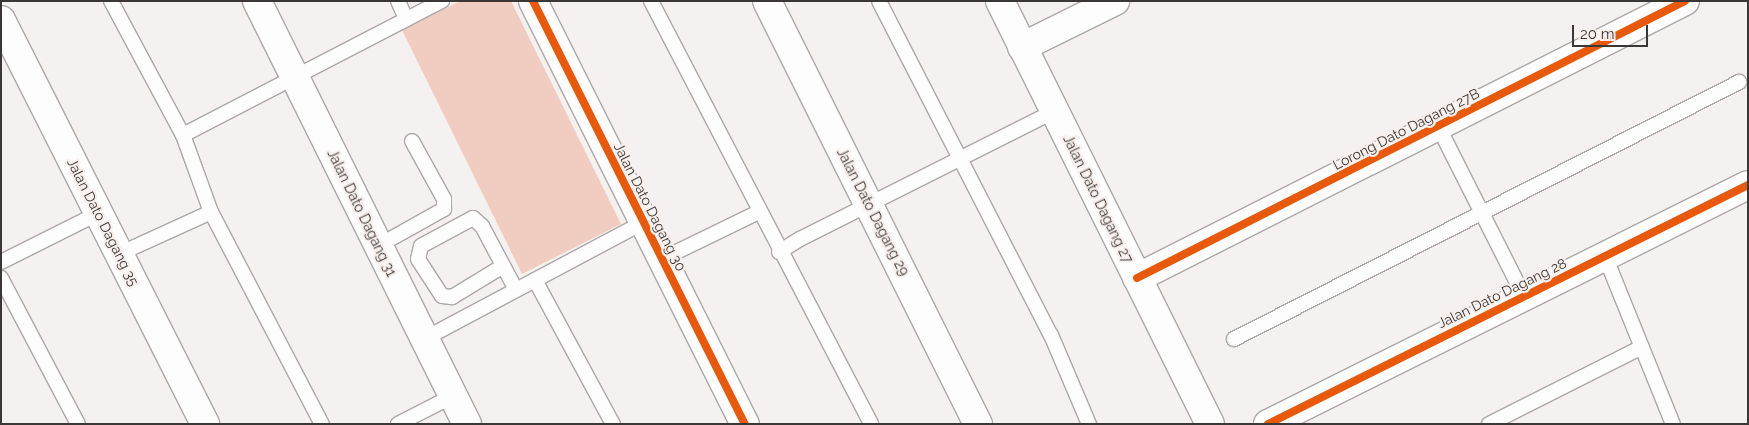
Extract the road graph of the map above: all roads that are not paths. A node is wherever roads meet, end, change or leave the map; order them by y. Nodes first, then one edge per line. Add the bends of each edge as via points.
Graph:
1 (111, 1) edge
2 (257, 1) edge
3 (398, 1) edge
4 (442, 1) edge
5 (533, 1) edge
6 (651, 1) edge
7 (767, 1) edge
8 (879, 1) edge
9 (1000, 1) edge
10 (1114, 1) edge
11 (1685, 1) edge
12 (406, 19) junction
13 (1, 20) edge
14 (1022, 47) junction
15 (295, 77) junction
16 (1739, 82) dead end
17 (1054, 111) junction
18 (1438, 126) junction
19 (183, 135) junction
20 (412, 141) dead end
21 (961, 159) junction
22 (1748, 185) edge
23 (869, 205) junction
24 (210, 212) junction
25 (759, 212) junction
26 (1482, 212) junction
27 (99, 213) junction
28 (644, 222) junction
29 (378, 246) junction
30 (779, 252) junction
31 (119, 254) junction
32 (1605, 256) junction
33 (662, 259) junction
34 (1, 262) edge
35 (503, 266) junction
36 (1, 278) edge
37 (1137, 278) junction
38 (535, 280) junction
39 (516, 290) junction
40 (1524, 296) junction
41 (424, 339) junction
42 (1234, 339) dead end
43 (1642, 347) junction
44 (453, 396) junction
45 (1273, 423) edge
46 (78, 424) edge
47 (205, 424) edge
48 (322, 424) edge
49 (398, 424) edge
50 (467, 424) edge
51 (613, 424) edge
52 (745, 424) edge
53 (871, 424) edge
54 (978, 424) edge
55 (1088, 424) edge
56 (1210, 424) edge
57 (1489, 424) edge
58 (1673, 424) edge

1 - 19 lane
2 - 15 street, Jalan Dato Dagang 31
3 - 12 lane
4 - 12 lane
5 - 28 street, Jalan Dato Dagang 30
6 - 25 lane
7 - 23 street, Jalan Dato Dagang 29
8 - 21 lane
9 - 14 street, Jalan Dato Dagang 27
10 - 14 street
11 - 18 street, Lorong Dato Dagang 27B
12 - 15 lane
13 - 27 street, Jalan Dato Dagang 35
14 - 17 street, Jalan Dato Dagang 27
15 - 19 lane
15 - 29 street, Jalan Dato Dagang 31
16 - 26 lane
17 - 21 lane
17 - 37 street, Jalan Dato Dagang 27
18 - 26 lane
18 - 37 street, Lorong Dato Dagang 27B
19 - 24 lane
20 - 29 lane via 444,199 444,209
21 - 23 lane
21 - 55 lane via 1051,335
22 - 32 street, Jalan Dato Dagang 28
23 - 30 lane
23 - 54 street, Jalan Dato Dagang 29
24 - 31 lane
24 - 48 lane
25 - 30 lane
25 - 33 lane
26 - 40 lane
26 - 42 lane
27 - 31 street, Jalan Dato Dagang 35
27 - 34 lane
28 - 33 street, Jalan Dato Dagang 30
28 - 38 lane
29 - 41 street, Jalan Dato Dagang 31
30 - 53 lane
31 - 47 street, Jalan Dato Dagang 35
32 - 40 street, Jalan Dato Dagang 28
32 - 43 lane
33 - 52 street, Jalan Dato Dagang 30
35 - 35 lane via 482,226 473,218 421,246 418,258 442,296 452,297
35 - 39 lane
36 - 46 lane
37 - 56 street, Jalan Dato Dagang 27
38 - 39 lane
38 - 51 lane
39 - 41 lane
40 - 45 street, Jalan Dato Dagang 28
41 - 44 street, Jalan Dato Dagang 31
43 - 57 lane
43 - 58 lane
44 - 49 lane
44 - 50 street, Jalan Dato Dagang 31

